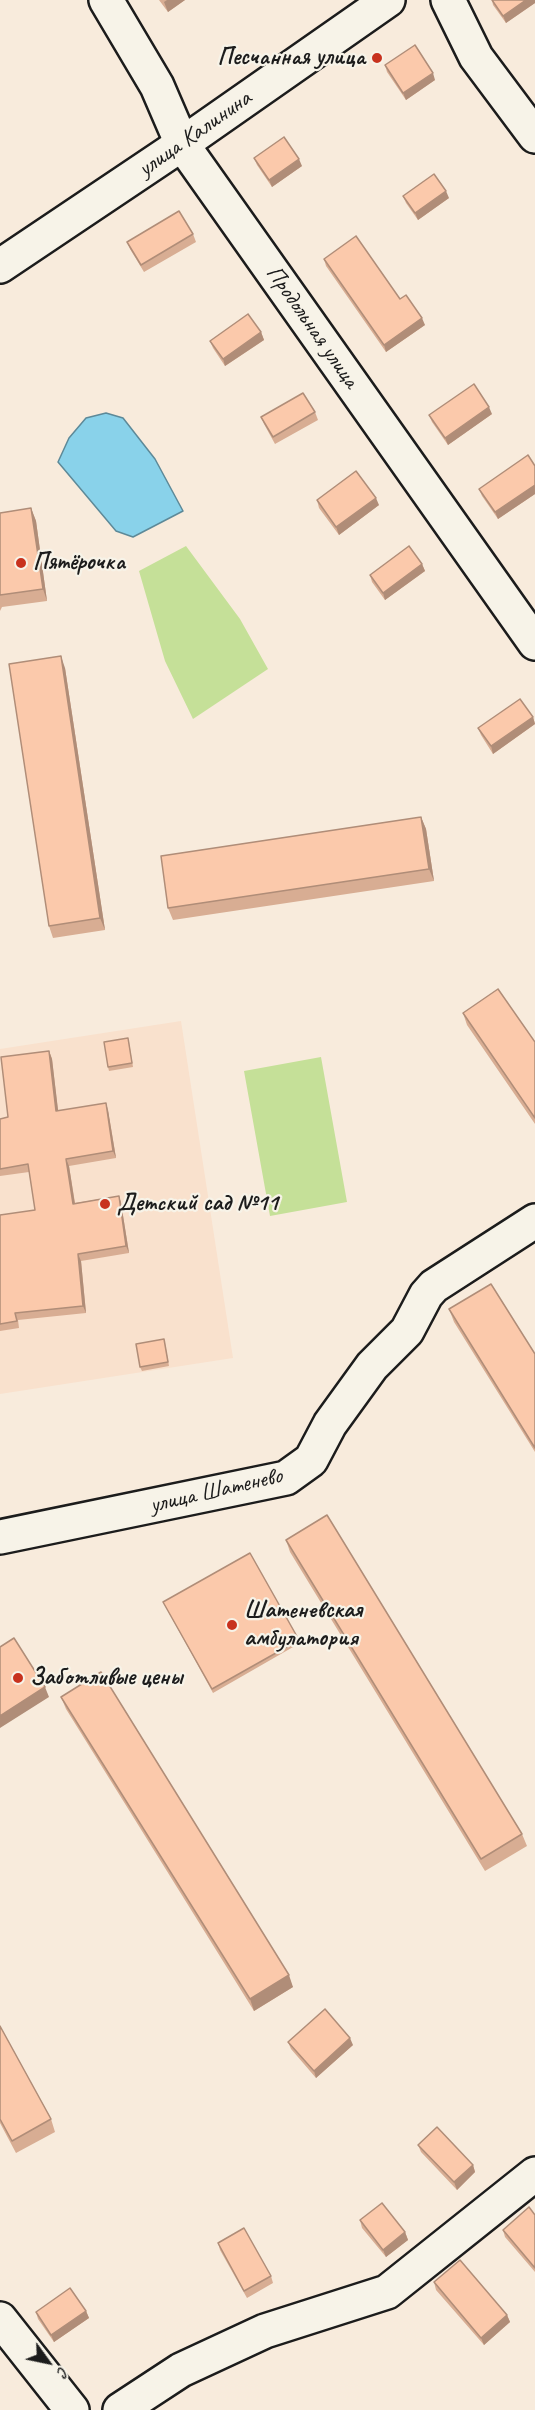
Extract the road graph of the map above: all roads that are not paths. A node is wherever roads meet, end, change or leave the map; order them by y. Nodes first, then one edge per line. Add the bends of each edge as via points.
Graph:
1 (106, 0) edge
2 (388, 0) edge
3 (448, 0) edge
4 (535, 136) edge
5 (182, 144) junction
6 (0, 266) edge
7 (535, 643) edge
8 (535, 1221) edge
9 (0, 1538) edge
10 (535, 2174) edge
11 (0, 2319) edge
12 (72, 2410) edge
13 (120, 2410) edge

1 - 5 street, Продольная улица via 157,86
2 - 5 street, улица Калинина
3 - 4 street via 476,57
5 - 6 street, улица Калинина
5 - 7 street, Продольная улица
8 - 9 street, улица Шатенево via 434,1286 407,1331 372,1366 330,1424 311,1460 286,1478
10 - 13 street via 387,2292 265,2331 181,2370
11 - 12 street

